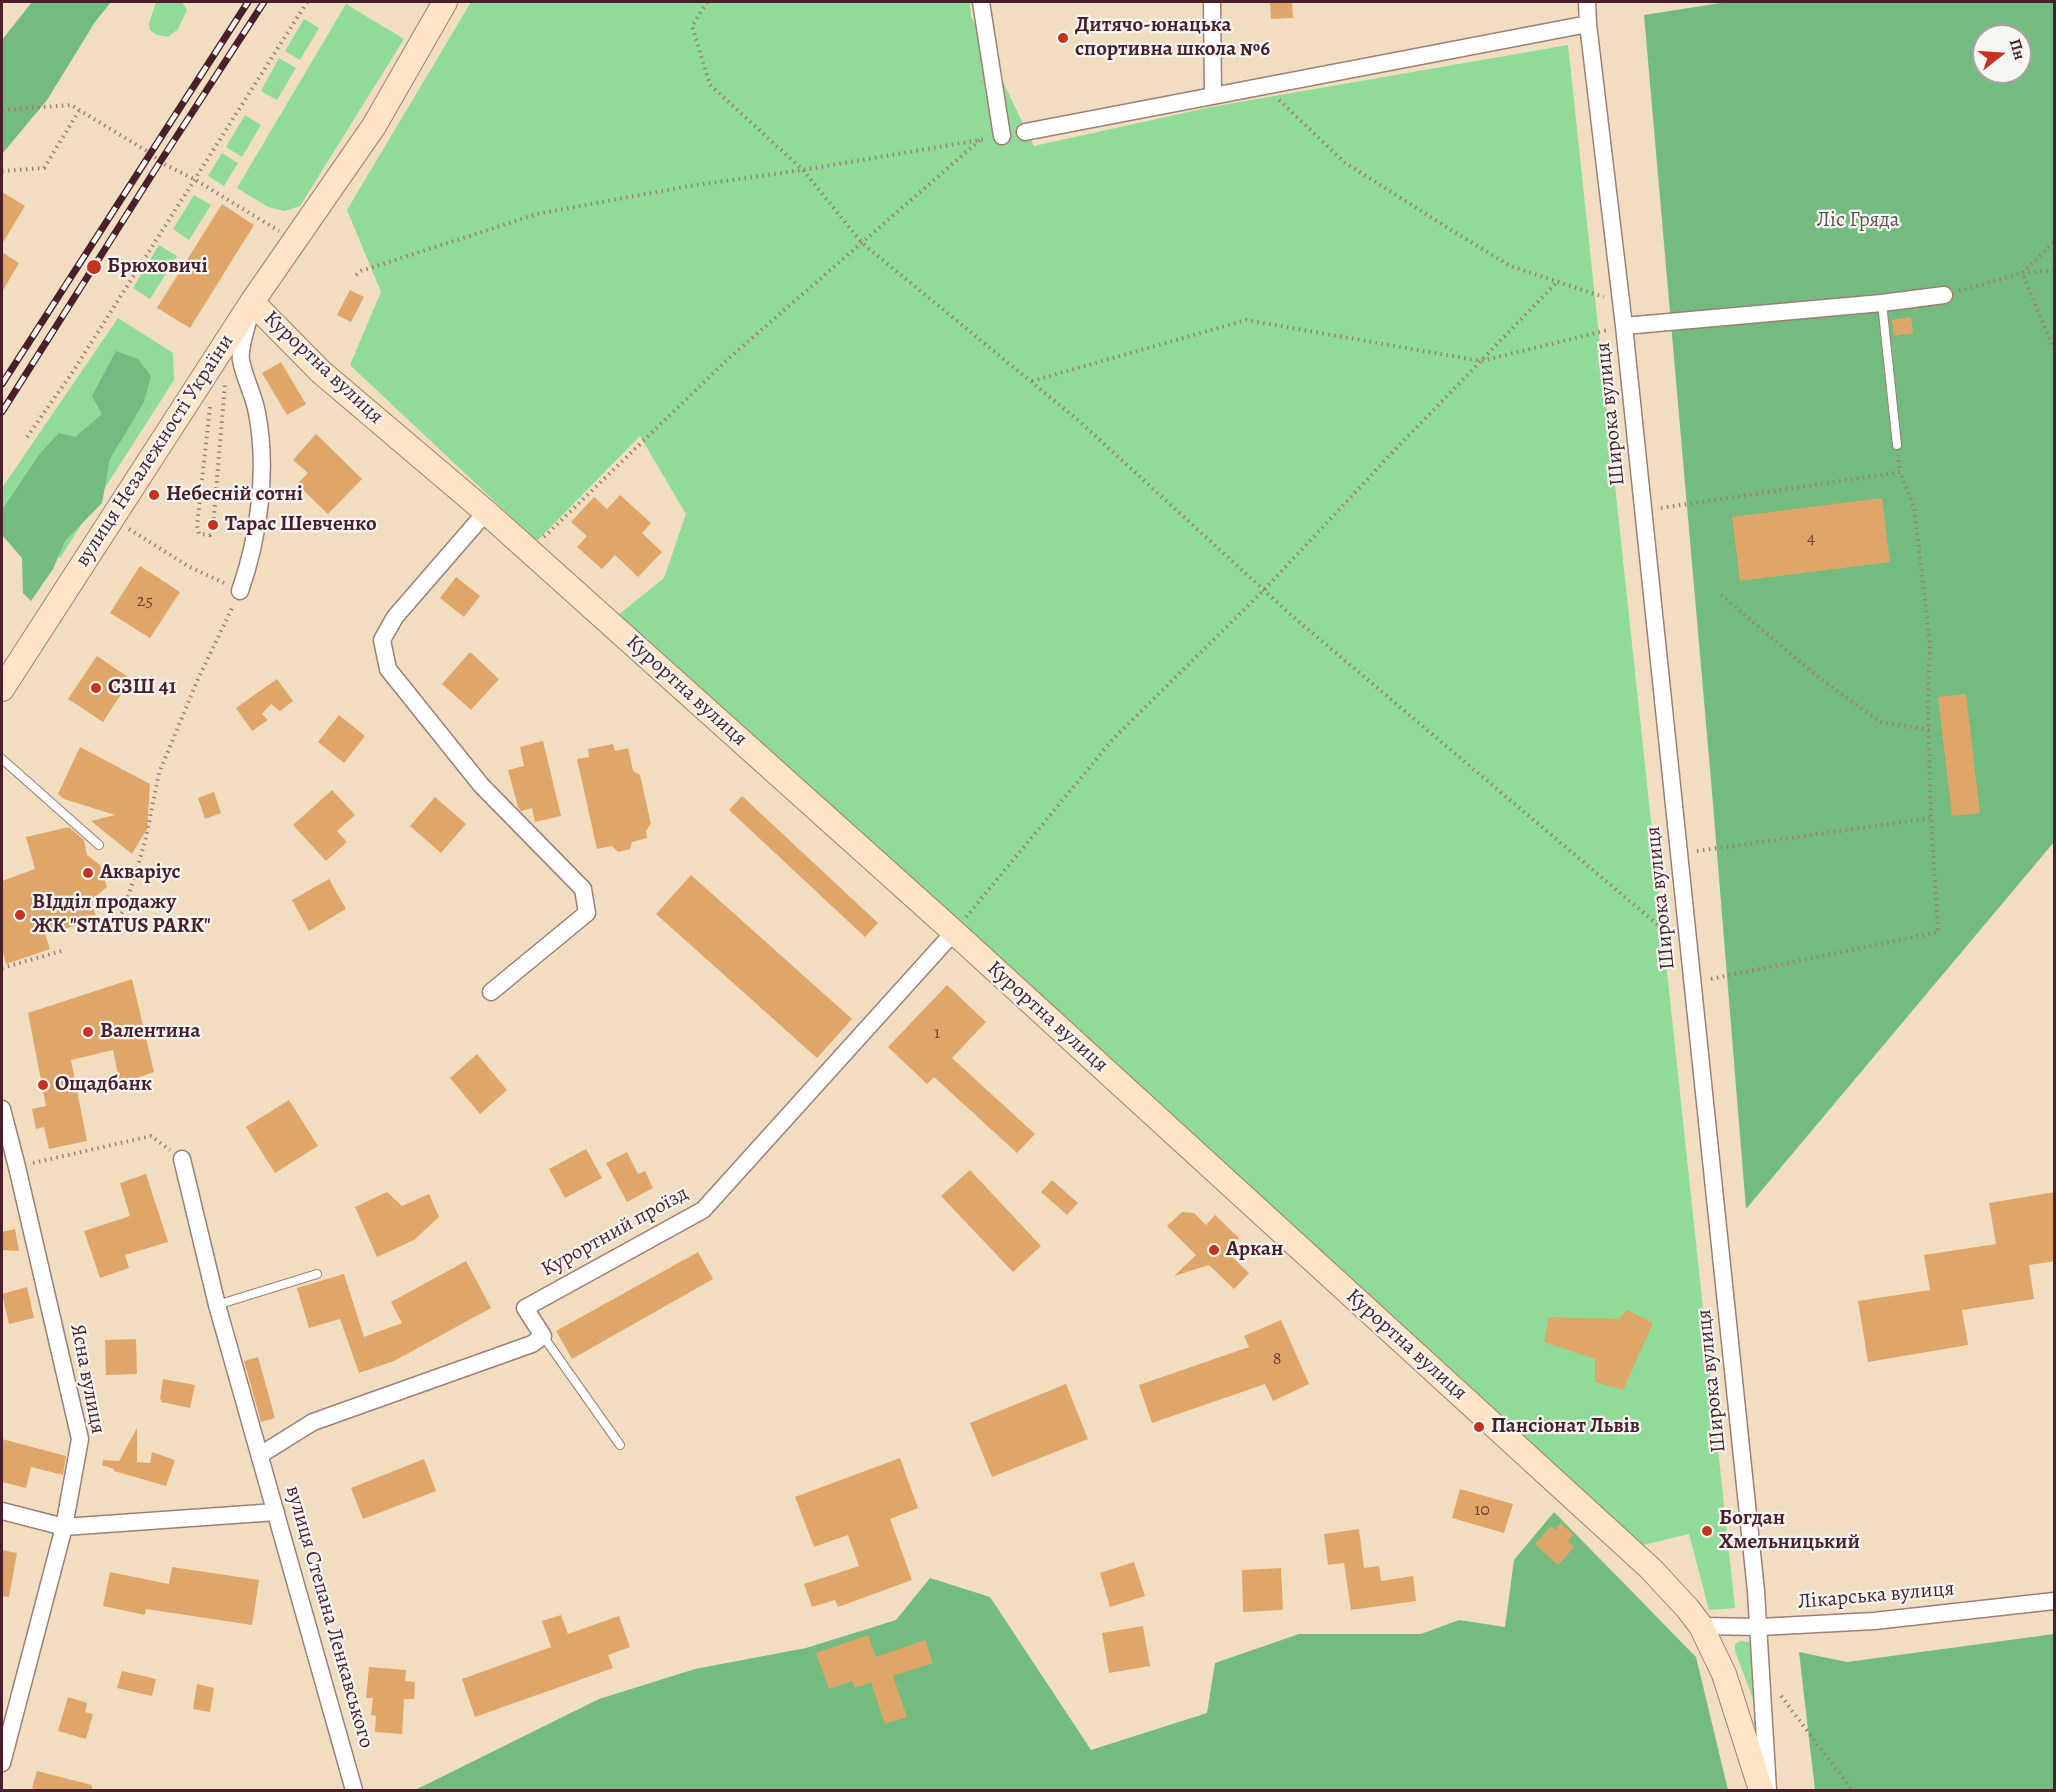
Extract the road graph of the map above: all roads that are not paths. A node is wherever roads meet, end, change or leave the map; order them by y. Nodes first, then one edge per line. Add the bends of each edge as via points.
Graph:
1 (445, 2) edge
2 (981, 2) edge
3 (1212, 2) edge
4 (1587, 2) edge
5 (1588, 24) junction
6 (1213, 95) junction
7 (1025, 132) dead end
8 (1002, 136) dead end
9 (1944, 295) road end
10 (252, 302) junction
11 (1882, 303) junction
12 (1624, 326) junction
13 (1897, 446) road end
14 (486, 512) junction
15 (240, 591) road end
16 (2, 689) edge
17 (2, 759) edge
18 (99, 845) dead end
19 (954, 932) junction
20 (490, 992) dead end
21 (2, 1109) edge
22 (182, 1159) road end
23 (317, 1274) dead end
24 (217, 1305) junction
25 (543, 1336) junction
26 (620, 1445) dead end
27 (260, 1455) junction
28 (2, 1511) edge
29 (276, 1512) junction
30 (64, 1527) junction
31 (2055, 1601) edge
32 (1701, 1626) junction
33 (1760, 1627) junction
34 (2, 1763) edge
35 (354, 1791) edge
36 (1761, 1791) edge
37 (1768, 1791) edge

1 - 10 main road, вулиця Незалежності України via 374,126
2 - 8 street
3 - 6 street
4 - 5 street, Широка вулиця
5 - 6 street
5 - 12 street, Широка вулиця
6 - 7 street
9 - 11 street
10 - 14 main road, Курортна вулиця via 321,372
10 - 15 street via 241,358 257,413 262,469 251,560
10 - 16 main road, вулиця Незалежності України
11 - 12 street
11 - 13 lane
12 - 33 street, Широка вулиця
14 - 19 main road, Курортна вулиця
14 - 20 street via 395,617 382,640 388,669 481,785 583,889 587,913
17 - 18 lane
19 - 25 street, Курортний проїзд via 703,1210 525,1308
19 - 32 main road, Курортна вулиця via 1651,1569
21 - 30 street, Ясна вулиця via 80,1439
22 - 24 street, вулиця Степана Ленкавського
23 - 24 lane
24 - 27 street, вулиця Степана Ленкавського
25 - 26 lane, Курортний проїзд
25 - 27 street via 532,1344 313,1422
27 - 29 street, вулиця Степана Ленкавського
28 - 30 street
29 - 30 street
29 - 35 street, вулиця Степана Ленкавського
30 - 34 street, Ясна вулиця
31 - 33 street, Лікарська вулиця via 1874,1621
32 - 33 street, Лікарська вулиця
32 - 36 main road, Курортна вулиця via 1724,1674
33 - 37 street, Широка вулиця

